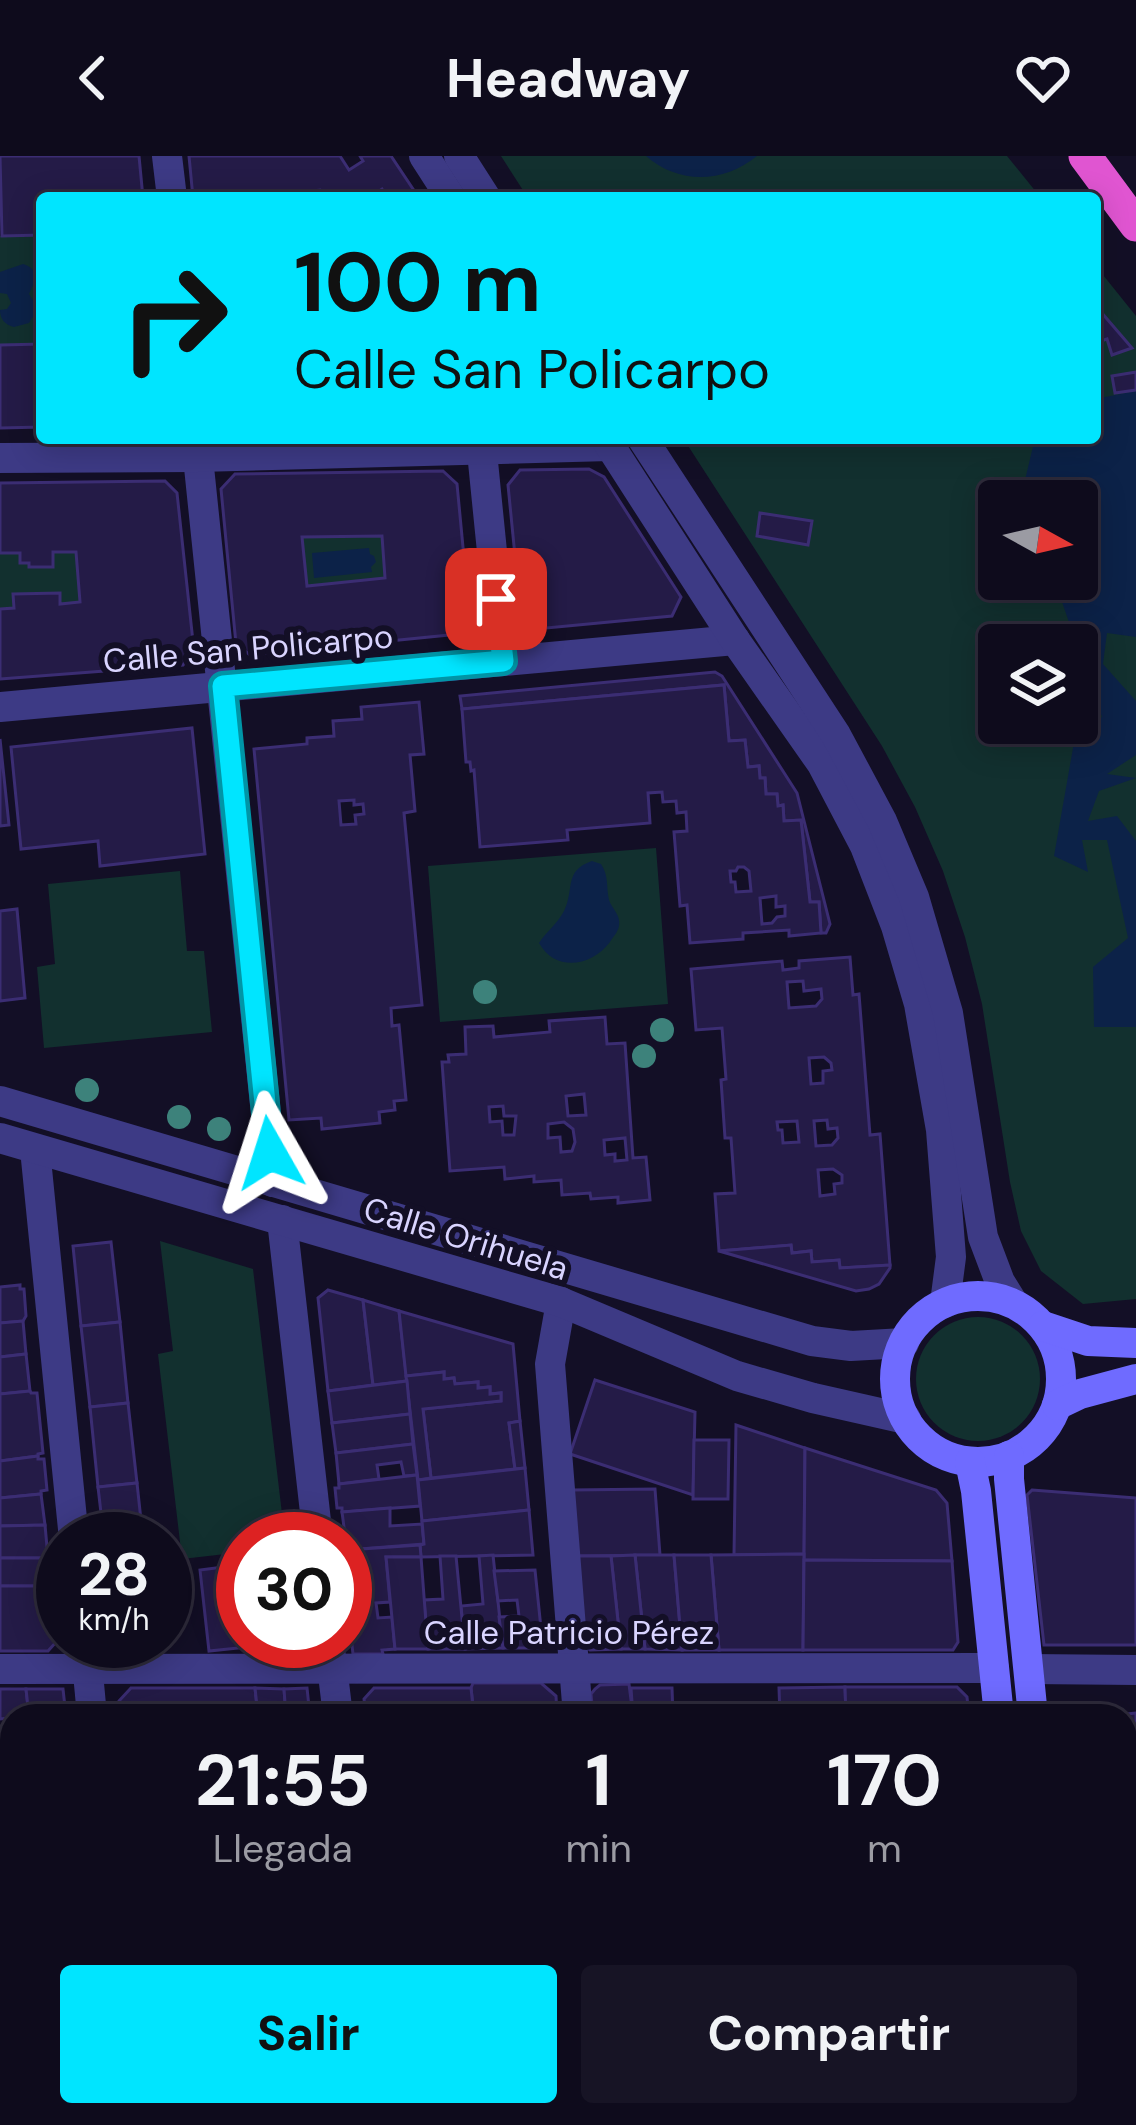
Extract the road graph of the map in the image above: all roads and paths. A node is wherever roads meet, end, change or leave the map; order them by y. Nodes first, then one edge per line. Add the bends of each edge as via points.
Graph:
1 (167, 156) edge
2 (424, 156) edge
3 (459, 156) edge
4 (1084, 156) edge
5 (1103, 156) edge
6 (171, 192) edge
7 (447, 192) edge
8 (482, 192) edge
9 (1135, 192) edge
10 (1136, 225) edge
11 (582, 444) edge
12 (608, 444) edge
13 (646, 444) edge
14 (197, 448) edge
15 (482, 452) junction
16 (0, 458) edge
17 (735, 640) junction
18 (503, 661) junction
19 (223, 686) junction
20 (0, 707) edge
21 (0, 1101) edge
22 (0, 1138) edge
23 (34, 1148) junction
24 (273, 1182) junction
25 (282, 1220) junction
26 (561, 1302) junction
27 (944, 1303) junction
28 (1012, 1303) junction
29 (1043, 1326) junction
30 (904, 1343) junction
31 (1136, 1343) edge
32 (1136, 1379) edge
33 (1058, 1405) junction
34 (906, 1419) junction
35 (1009, 1456) junction
36 (970, 1462) junction
37 (71, 1512) edge
38 (315, 1512) edge
39 (372, 1656) edge
40 (36, 1663) edge
41 (87, 1668) edge
42 (333, 1668) edge
43 (574, 1668) junction
44 (994, 1668) junction
45 (0, 1669) edge
46 (1029, 1669) junction
47 (1136, 1670) edge
48 (91, 1704) edge
49 (337, 1704) edge
50 (577, 1704) edge
51 (998, 1704) edge
52 (1033, 1704) edge

1 - 6 street
2 - 7 street
3 - 8 street
4 - 10 highway
5 - 9 highway
11 - 15 street
12 - 17 street
13 - 28 street via 836,736 882,821 948,1013 983,1237
14 - 15 street
14 - 16 street
14 - 19 street
15 - 18 street
17 - 18 street, Calle San Policarpo
17 - 27 street via 822,764 896,926 920,1004 940,1130 950,1256
18 - 19 street, Calle San Policarpo
19 - 20 street, Calle San Policarpo
19 - 24 street
21 - 24 street, Calle Orihuela
22 - 23 street, Calle Orihuela
23 - 25 street, Calle Orihuela
23 - 37 street
24 - 30 street, Calle Orihuela via 812,1341
25 - 26 street, Calle Orihuela
25 - 38 street
26 - 34 street, Calle Orihuela via 737,1376
26 - 43 street via 550,1364
27 - 28 main road via 979,1295
27 - 30 main road
28 - 29 main road
29 - 31 main road
29 - 33 main road via 1057,1350
30 - 34 main road via 895,1381
32 - 33 main road
33 - 35 main road via 1030,1444
34 - 36 main road via 932,1448
35 - 36 main road
35 - 46 main road
36 - 44 main road
39 - 43 street, Calle Patricio Pérez
40 - 45 street, Calle Patricio Pérez
41 - 48 street
42 - 49 street
43 - 44 street, Calle Patricio Pérez
43 - 50 street
44 - 51 main road
46 - 47 street
46 - 52 main road

